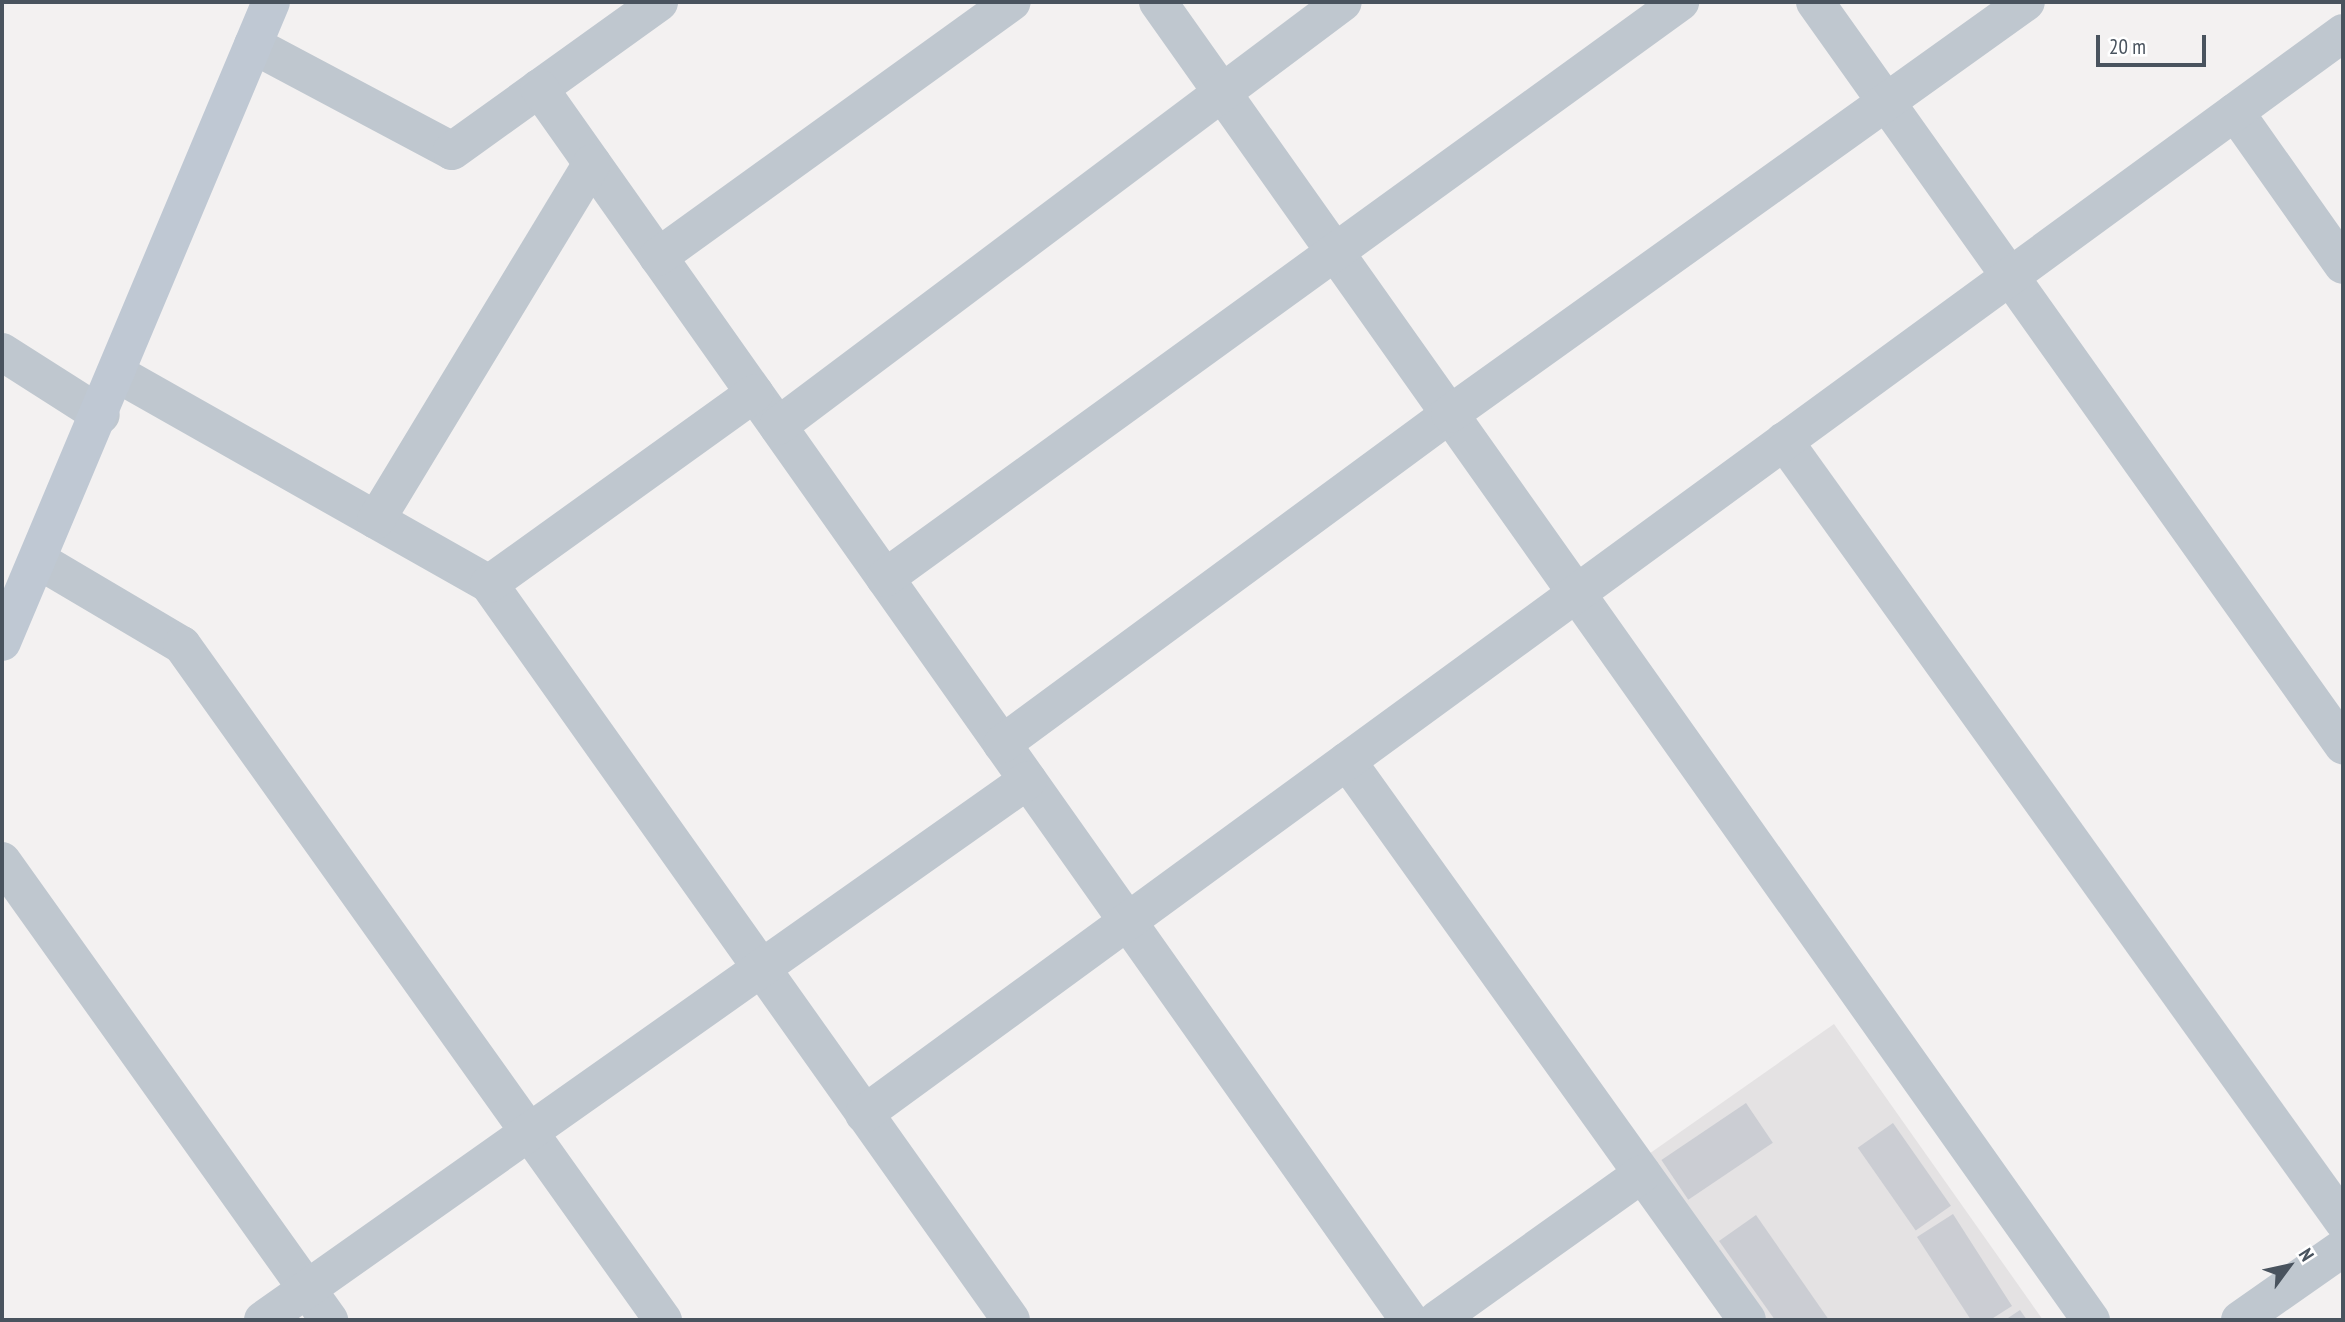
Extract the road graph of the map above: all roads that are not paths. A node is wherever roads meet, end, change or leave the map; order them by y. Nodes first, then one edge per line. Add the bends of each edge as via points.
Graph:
1 (271, 2) edge
2 (658, 2) edge
3 (1012, 2) edge
4 (1158, 2) edge
5 (1343, 2) edge
6 (1680, 2) edge
7 (1815, 2) edge
8 (2026, 2) edge
9 (2343, 33) edge
10 (254, 45) junction
11 (539, 88) junction
12 (1222, 93) junction
13 (1887, 103) junction
14 (2235, 112) junction
15 (592, 163) junction
16 (1335, 252) junction
17 (658, 257) junction
18 (2343, 265) edge
19 (2010, 277) junction
20 (2, 352) edge
21 (118, 374) junction
22 (755, 393) junction
23 (1450, 414) junction
24 (101, 415) junction
25 (778, 426) junction
26 (1784, 442) junction
27 (376, 520) junction
28 (38, 560) junction
29 (885, 578) junction
30 (489, 584) junction
31 (1576, 593) junction
32 (2, 642) edge
33 (1002, 744) junction
34 (2343, 745) edge
35 (1347, 761) junction
36 (1028, 780) junction
37 (2, 861) edge
38 (1127, 921) junction
39 (762, 969) junction
40 (864, 1114) junction
41 (529, 1133) junction
42 (1642, 1174) junction
43 (2343, 1221) edge
44 (2343, 1248) edge
45 (307, 1289) junction
46 (263, 1320) edge
47 (329, 1320) edge
48 (663, 1320) edge
49 (1011, 1320) edge
50 (1409, 1320) edge
51 (1437, 1320) edge
52 (1747, 1320) edge
53 (2091, 1320) edge
54 (2241, 1320) edge

1 - 10 main road
2 - 11 street
3 - 17 street
4 - 12 street
5 - 12 street
6 - 16 street
7 - 13 street
8 - 13 street
9 - 14 street
10 - 11 street via 452,151
10 - 21 main road
11 - 15 street
12 - 16 street
12 - 25 street
13 - 19 street
13 - 23 street
14 - 18 street
14 - 19 street
15 - 17 street
15 - 27 street
16 - 23 street
16 - 29 street
17 - 22 street
19 - 26 street
19 - 34 street
20 - 24 street
21 - 24 main road
21 - 27 street
22 - 25 street
22 - 30 street
23 - 31 street
23 - 33 street
24 - 28 main road
25 - 29 street
26 - 31 street
26 - 43 street
27 - 30 street
28 - 32 main road
28 - 41 street via 182,645
29 - 33 street
30 - 39 street
31 - 35 street
31 - 53 street
33 - 36 street
35 - 38 street
35 - 42 street
36 - 38 street
36 - 39 street
37 - 45 street
38 - 40 street
38 - 50 street
39 - 40 street
39 - 41 street
40 - 49 street
41 - 45 street
41 - 48 street
42 - 51 street
42 - 52 street
44 - 54 street
45 - 46 street
45 - 47 street

